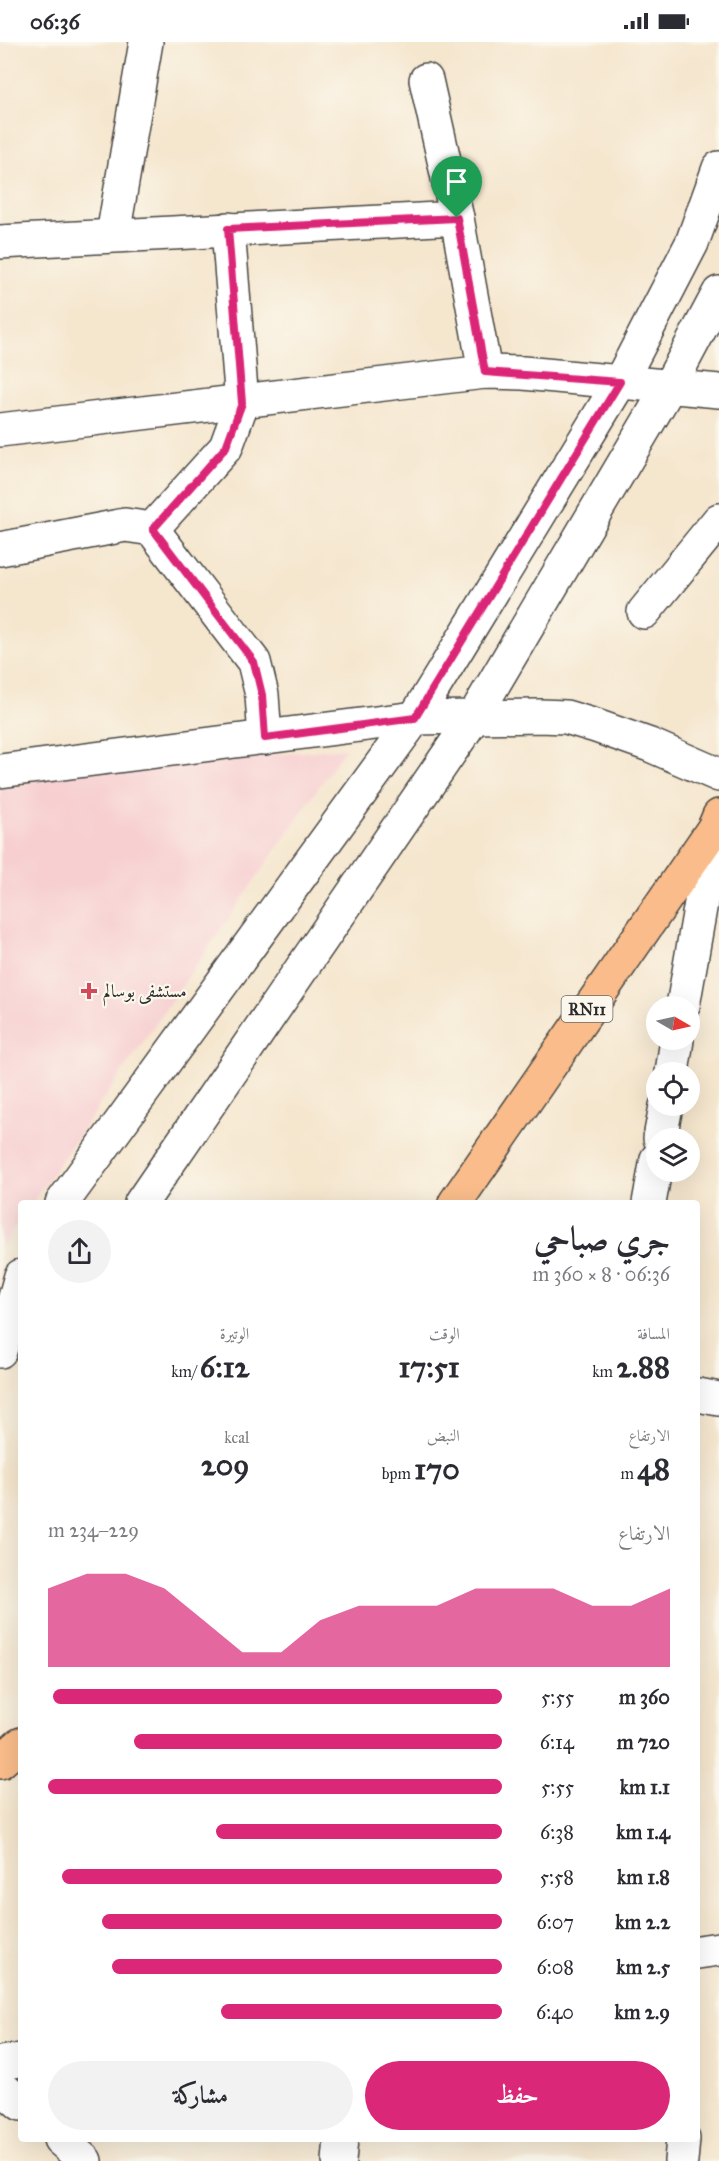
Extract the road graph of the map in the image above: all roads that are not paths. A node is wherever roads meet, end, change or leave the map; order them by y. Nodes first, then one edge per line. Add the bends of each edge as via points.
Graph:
1 (146, 42) edge
2 (426, 80) dead end
3 (719, 168) edge
4 (457, 218) junction
5 (228, 229) junction
6 (113, 235) junction
7 (0, 242) edge
8 (719, 293) edge
9 (485, 372) junction
10 (620, 382) junction
11 (669, 387) junction
12 (719, 391) edge
13 (242, 403) junction
14 (0, 430) edge
15 (719, 520) edge
16 (153, 529) junction
17 (0, 549) edge
18 (644, 612) dead end
19 (474, 717) junction
20 (415, 718) junction
21 (265, 738) junction
22 (0, 771) edge
23 (719, 776) edge
24 (716, 822) edge
25 (685, 996) edge
26 (653, 1182) edge
27 (64, 1200) edge
28 (143, 1200) edge
29 (457, 1200) edge
30 (650, 1200) edge
31 (18, 1287) edge
32 (0, 1351) edge
33 (18, 1354) edge
34 (0, 1361) edge
35 (700, 1395) edge
36 (719, 1399) edge
37 (18, 1747) edge
38 (0, 1762) edge
39 (719, 1949) edge
40 (700, 1952) edge
41 (18, 2061) edge
42 (0, 2064) edge
43 (0, 2086) edge
44 (18, 2101) edge
45 (63, 2142) edge
46 (341, 2142) edge
47 (683, 2142) edge
48 (85, 2161) edge
49 (339, 2161) edge
50 (681, 2161) edge

1 - 6 street
2 - 4 street
3 - 10 street via 692,243
4 - 5 street
4 - 9 street
5 - 6 street
5 - 13 street
6 - 7 street
8 - 11 street
9 - 10 street
9 - 13 street
10 - 11 street
10 - 20 street
11 - 12 street
11 - 19 street
13 - 14 street
13 - 16 street via 226,447
15 - 18 street
16 - 17 street via 125,525
16 - 21 street via 254,662 262,695
19 - 20 street
19 - 23 street via 566,717 650,745
19 - 28 street
20 - 21 street
20 - 27 street
21 - 22 street
24 - 25 street
24 - 29 main road, RN11
26 - 30 street
31 - 32 street
33 - 34 street
35 - 36 street
37 - 38 main road
39 - 40 street
41 - 42 street
43 - 44 street
45 - 48 street
46 - 49 street
47 - 50 street

